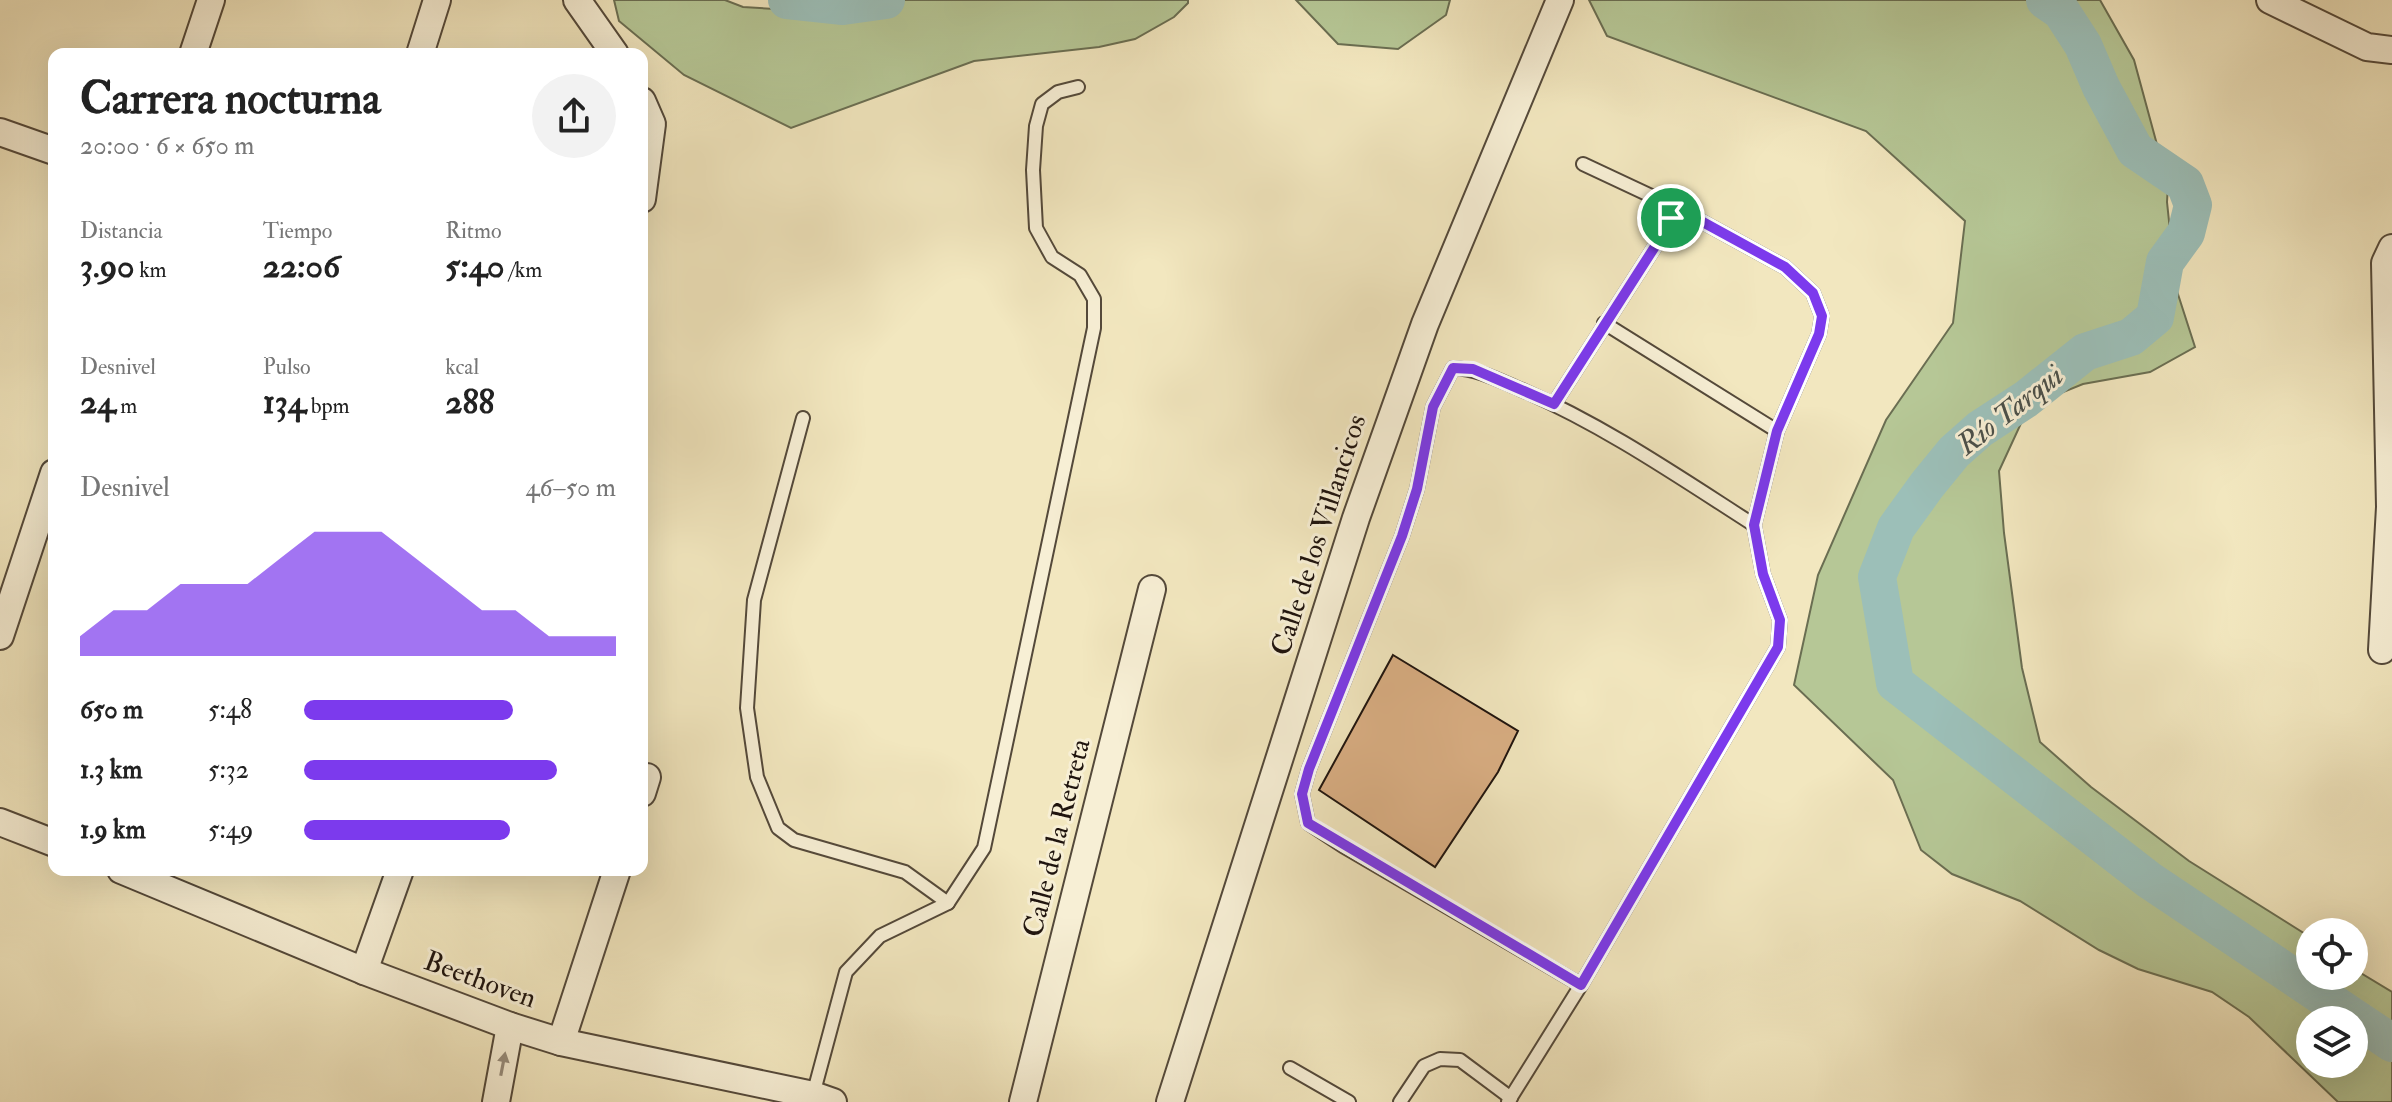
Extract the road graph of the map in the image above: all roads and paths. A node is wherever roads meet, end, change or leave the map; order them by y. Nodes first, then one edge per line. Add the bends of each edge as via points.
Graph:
1 (211, 0) edge
2 (437, 0) edge
3 (577, 0) edge
4 (1560, 0) edge
5 (2270, 0) edge
6 (195, 48) edge
7 (422, 48) edge
8 (611, 48) edge
9 (2392, 50) edge
10 (1078, 87) dead end
11 (648, 115) edge
12 (0, 132) edge
13 (48, 149) edge
14 (648, 154) edge
15 (1583, 164) dead end
16 (1679, 209) junction
17 (2392, 248) edge
18 (1604, 323) junction
19 (1554, 404) junction
20 (803, 418) dead end
21 (1777, 431) junction
22 (48, 491) edge
23 (1754, 525) junction
24 (1152, 589) dead end
25 (0, 636) edge
26 (2382, 650) dead end
27 (0, 822) edge
28 (48, 841) edge
29 (398, 876) edge
30 (615, 876) edge
31 (159, 877) edge
32 (948, 903) junction
33 (364, 971) junction
34 (1581, 985) junction
35 (510, 1026) junction
36 (561, 1042) junction
37 (1290, 1068) dead end
38 (819, 1100) edge
39 (1510, 1100) edge
40 (496, 1102) edge
41 (1023, 1102) edge
42 (1170, 1102) edge
43 (1349, 1102) edge
44 (1400, 1102) edge

1 - 6 street
2 - 7 street
3 - 8 street
4 - 42 street, Calle de los Villancicos via 1425,324 1361,503
5 - 9 street via 2367,47
10 - 32 lane via 1058,92 1042,104 1033,170 1036,228 1052,257 1080,275 1094,299 1094,328 984,848
11 - 14 street
12 - 13 street
15 - 16 lane
16 - 18 lane
16 - 21 lane via 1785,267 1813,293 1822,316 1819,334
17 - 26 street via 2385,263 2390,507
18 - 19 lane
18 - 21 lane
19 - 23 lane via 1614,435
19 - 34 lane via 1473,369 1453,368 1433,407 1402,536 1302,794 1308,823
20 - 32 lane via 754,600 747,708 757,777 778,828 794,840 905,872
21 - 23 lane
22 - 25 street
23 - 34 lane via 1763,574 1780,620 1778,647
24 - 41 street, Calle de la Retreta
27 - 28 street
29 - 33 street
30 - 36 street
31 - 33 street, Beethoven
32 - 38 lane via 880,936 846,972
33 - 35 street, Beethoven
34 - 39 lane
35 - 36 street, Beethoven
40 -> 35 street
36 - 38 street, Beethoven
37 - 43 lane
39 - 44 lane via 1460,1060 1440,1059 1424,1066

